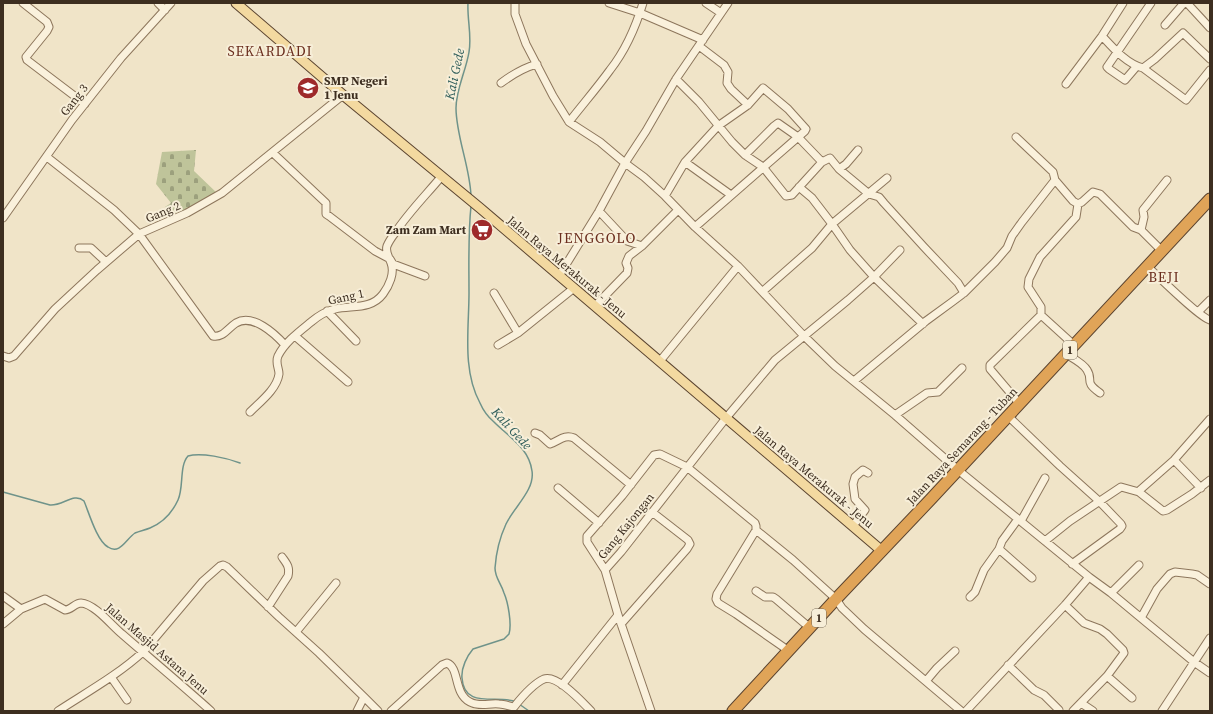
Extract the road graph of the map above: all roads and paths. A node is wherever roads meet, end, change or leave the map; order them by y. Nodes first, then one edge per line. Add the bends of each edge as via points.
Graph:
1 (23, 3) edge
2 (158, 3) edge
3 (171, 3) edge
4 (236, 3) edge
5 (515, 3) edge
6 (610, 3) edge
7 (643, 3) edge
8 (706, 3) edge
9 (728, 3) edge
10 (1123, 3) edge
11 (1151, 3) edge
12 (1186, 3) edge
13 (621, 5) edge
14 (165, 10) junction
15 (640, 13) junction
16 (720, 13) junction
17 (1165, 25) dead end
18 (1210, 28) edge
19 (1102, 36) junction
20 (701, 43) junction
21 (1117, 52) junction
22 (1210, 59) edge
23 (537, 64) junction
24 (1140, 67) junction
25 (1210, 70) edge
26 (676, 79) junction
27 (501, 83) dead end
28 (1066, 84) dead end
29 (343, 95) junction
30 (85, 104) junction
31 (748, 105) junction
32 (569, 122) junction
33 (718, 126) junction
34 (798, 136) junction
35 (1016, 137) dead end
36 (858, 150) dead end
37 (273, 153) junction
38 (745, 155) junction
39 (46, 157) junction
40 (685, 162) junction
41 (822, 162) junction
42 (625, 163) junction
43 (762, 168) junction
44 (839, 169) junction
45 (441, 177) junction
46 (887, 178) dead end
47 (1055, 180) junction
48 (1167, 180) dead end
49 (799, 186) junction
50 (869, 194) junction
51 (731, 195) junction
52 (665, 196) junction
53 (1210, 199) edge
54 (1078, 204) junction
55 (678, 210) junction
56 (599, 211) junction
57 (3, 218) edge
58 (832, 224) junction
59 (695, 227) junction
60 (1141, 230) junction
61 (138, 234) junction
62 (642, 246) junction
63 (80, 248) dead end
64 (900, 250) dead end
65 (1162, 251) junction
66 (390, 260) junction
67 (106, 262) junction
68 (738, 266) junction
69 (1147, 266) junction
70 (425, 276) dead end
71 (559, 276) junction
72 (874, 277) junction
73 (574, 288) junction
74 (763, 291) junction
75 (964, 293) junction
76 (494, 294) dead end
77 (1210, 300) edge
78 (595, 306) junction
79 (328, 311) junction
80 (1198, 312) junction
81 (1041, 315) junction
82 (1210, 320) edge
83 (923, 324) junction
84 (518, 333) junction
85 (295, 336) junction
86 (804, 336) junction
87 (356, 341) dead end
88 (285, 345) junction
89 (498, 345) dead end
90 (1074, 345) junction
91 (1066, 354) junction
92 (3, 356) edge
93 (660, 361) junction
94 (962, 368) dead end
95 (854, 381) junction
96 (348, 382) dead end
97 (1100, 393) dead end
98 (1019, 403) junction
99 (250, 412) dead end
100 (895, 415) junction
101 (1008, 416) junction
102 (726, 418) junction
103 (1210, 419) edge
104 (535, 433) dead end
105 (1174, 460) junction
106 (687, 467) junction
107 (958, 470) junction
108 (868, 473) dead end
109 (1045, 478) dead end
110 (1210, 480) edge
111 (631, 485) junction
112 (558, 488) dead end
113 (1201, 488) junction
114 (1139, 492) junction
115 (1100, 501) junction
116 (652, 512) junction
117 (1020, 520) junction
118 (599, 523) junction
119 (853, 526) junction
120 (756, 530) junction
121 (1046, 541) junction
122 (999, 549) junction
123 (882, 550) junction
124 (282, 557) dead end
125 (1072, 564) junction
126 (1139, 565) dead end
127 (605, 570) junction
128 (1089, 577) junction
129 (1032, 578) dead end
130 (336, 583) dead end
131 (1210, 584) edge
132 (756, 591) dead end
133 (1111, 594) junction
134 (3, 596) edge
135 (970, 597) dead end
136 (836, 599) junction
137 (1065, 604) junction
138 (268, 607) junction
139 (21, 609) junction
140 (618, 615) junction
141 (1141, 618) junction
142 (3, 624) edge
143 (622, 624) junction
144 (810, 628) junction
145 (296, 632) junction
146 (1210, 638) edge
147 (144, 651) junction
148 (789, 651) junction
149 (955, 651) dead end
150 (1194, 662) junction
151 (1008, 665) junction
152 (1210, 673) edge
153 (1107, 676) junction
154 (111, 677) junction
155 (926, 681) junction
156 (562, 685) junction
157 (364, 697) junction
158 (1132, 698) dead end
159 (127, 700) dead end
160 (1081, 703) junction
161 (58, 711) edge
162 (211, 711) edge
163 (356, 711) edge
164 (378, 711) edge
165 (391, 711) edge
166 (591, 711) edge
167 (651, 711) edge
168 (733, 711) edge
169 (961, 711) edge
170 (966, 711) edge
171 (1059, 711) edge
172 (1073, 711) edge
173 (1093, 711) edge
174 (1162, 711) edge

1 - 30 street via 47,22 49,27 26,57 27,60
2 - 14 street
3 - 14 street, Gang 3
4 - 29 main road, Jalan Raya Merakurak - Jenu
5 - 23 street via 518,26
6 - 13 street
7 - 15 street
8 - 16 street
9 - 16 street
10 - 19 street
11 - 21 street
12 - 17 street
12 - 18 street
13 - 15 street
14 - 30 street, Gang 3 via 121,58
15 - 20 street
15 - 32 street via 624,48 610,70
16 - 20 street
19 - 21 street
19 - 28 street
20 - 26 street
20 - 31 street via 724,65 731,89
21 - 24 street
21 - 24 street via 1108,65 1109,69 1125,80
22 - 24 street via 1183,33 1155,59
23 - 27 street via 516,72
23 - 32 street
24 - 25 street via 1186,100
26 - 33 street
26 - 42 street
29 - 37 street, Gang 2
29 - 45 main road, Jalan Raya Merakurak - Jenu
30 - 39 street, Gang 3
31 - 33 street
31 - 34 street via 763,88 765,89 804,127 805,131
32 - 42 street via 600,142
33 - 38 street
33 - 40 street
34 - 38 street via 781,124 776,124
34 - 41 street
34 - 43 street
35 - 47 street via 1053,172
36 - 44 street
37 - 61 street, Gang 2 via 222,194 204,205
37 - 66 street via 326,203 326,214
38 - 43 street
39 - 57 street, Gang 3
39 - 61 street via 114,210
40 - 51 street
40 - 52 street
41 - 44 street via 830,158
41 - 49 street
42 - 52 street
42 - 56 street
43 - 49 street via 786,196 792,195
43 - 51 street
44 - 50 street
45 - 66 street, Gang 1 via 390,239 386,249
45 - 71 main road, Jalan Raya Merakurak - Jenu
46 - 50 street
47 - 54 street
47 - 75 street via 1012,236 1007,248
48 - 60 street via 1143,210
49 - 58 street
50 - 58 street
50 - 75 street via 879,197 958,283
51 - 59 street
52 - 55 street
53 - 65 highway, Jalan Raya Semarang - Tuban / 1
54 - 60 street via 1093,192 1097,192 1133,227
54 - 81 street via 1076,217 1040,257 1029,279 1028,287 1041,306
55 - 59 street
55 - 62 street
56 - 62 street via 627,241
56 - 71 street
58 - 72 street via 850,250
58 - 74 street via 812,248
59 - 68 street
60 - 65 street
61 - 67 street, Gang 2
61 - 88 street via 213,336 220,336 236,323 246,321 266,327
62 - 78 street via 628,256 627,273
63 - 67 street via 91,248
64 - 72 street, Gang Kajongan
65 - 69 highway, Jalan Raya Semarang - Tuban / 1
66 - 70 street via 396,265
66 - 79 street, Gang 1 via 391,276 382,296 366,306
67 - 92 street, Gang 2 via 55,309 14,356
68 - 74 street
68 - 93 street
69 - 80 street
69 - 90 highway, Jalan Raya Semarang - Tuban / 1
71 - 73 main road, Jalan Raya Merakurak - Jenu
72 - 83 street
72 - 86 street, Gang Kajongan
73 - 78 main road, Jalan Raya Merakurak - Jenu
73 - 84 street
74 - 86 street
75 - 83 street
76 - 84 street
77 - 80 street
78 - 93 main road, Jalan Raya Merakurak - Jenu
79 - 85 street, Gang 1
79 - 87 street
80 - 82 street
81 - 90 street
81 - 98 street via 989,367
83 - 95 street
84 - 89 street
85 - 88 street, Gang 1
85 - 96 street
86 - 95 street
86 - 102 street, Gang Kajongan via 775,360
88 - 99 street, Gang 1 via 277,359 277,380 269,393
90 - 91 highway, Jalan Raya Semarang - Tuban / 1
91 - 97 street via 1086,368 1091,387
91 - 98 highway, Jalan Raya Semarang - Tuban / 1
93 - 102 main road, Jalan Raya Merakurak - Jenu
94 - 100 street via 938,392 926,393
95 - 100 street
98 - 101 highway, Jalan Raya Semarang - Tuban / 1
100 - 107 street
101 - 107 highway, Jalan Raya Semarang - Tuban / 1
101 - 115 street
102 - 106 street, Gang Kajongan
102 - 119 main road, Jalan Raya Merakurak - Jenu
103 - 105 street
104 - 111 street via 550,444 564,436 574,438
105 - 113 street
105 - 114 street
106 - 111 street via 657,454
106 - 116 street, Gang Kajongan
106 - 120 street via 755,523
107 - 117 street
107 - 123 highway, Jalan Raya Semarang - Tuban / 1
108 - 119 street via 863,470 853,481 855,499 865,510
109 - 117 street
110 - 113 street
111 - 118 street
112 - 118 street
113 - 114 street via 1163,511
114 - 115 street via 1121,487
115 - 121 street
115 - 125 street via 1122,526
116 - 127 street, Gang Kajongan
116 - 143 street via 690,544
117 - 121 street
117 - 122 street via 1002,541
118 - 127 street via 587,536 587,542
119 - 123 main road, Jalan Raya Merakurak - Jenu
120 - 136 street via 778,546
120 - 148 street via 716,598 718,603
121 - 125 street
122 - 129 street
122 - 135 street
123 - 136 highway, Jalan Raya Semarang - Tuban / 1
124 - 138 street via 289,567 288,576
125 - 128 street
126 - 133 street
127 - 140 street, Gang Kajongan
128 - 133 street
128 - 137 street
130 - 145 street
131 - 141 street via 1197,575 1175,572 1170,574 1157,589
132 - 144 street via 765,597 776,599
133 - 141 street
134 - 139 street
136 - 144 highway, Jalan Raya Semarang - Tuban / 1
136 - 155 street via 848,615
137 - 151 street
137 - 153 street via 1086,625 1107,634 1124,652
138 - 145 street
138 - 147 street via 227,567 220,566 203,581
139 - 142 street
139 - 147 street, Jalan Masjid Astana Jenu via 45,598 66,610 82,603 98,612
140 - 143 street, Gang Kajongan
140 - 156 street
141 - 150 street
143 - 167 street, Gang Kajongan
144 - 148 highway, Jalan Raya Semarang - Tuban / 1
145 - 157 street
146 - 150 street
147 - 154 street
147 - 162 street, Jalan Masjid Astana Jenu
148 - 168 highway, Jalan Raya Semarang - Tuban / 1
149 - 155 street
150 - 152 street
150 - 174 street
151 - 170 street
151 - 171 street via 1034,690 1044,694
153 - 158 street
153 - 160 street
154 - 159 street
154 - 161 street
155 - 169 street
156 - 165 street via 554,680 544,679 514,707 478,704 468,701 462,695 452,666 447,663
156 - 166 street
157 - 163 street
157 - 164 street
160 - 172 street
160 - 173 street

